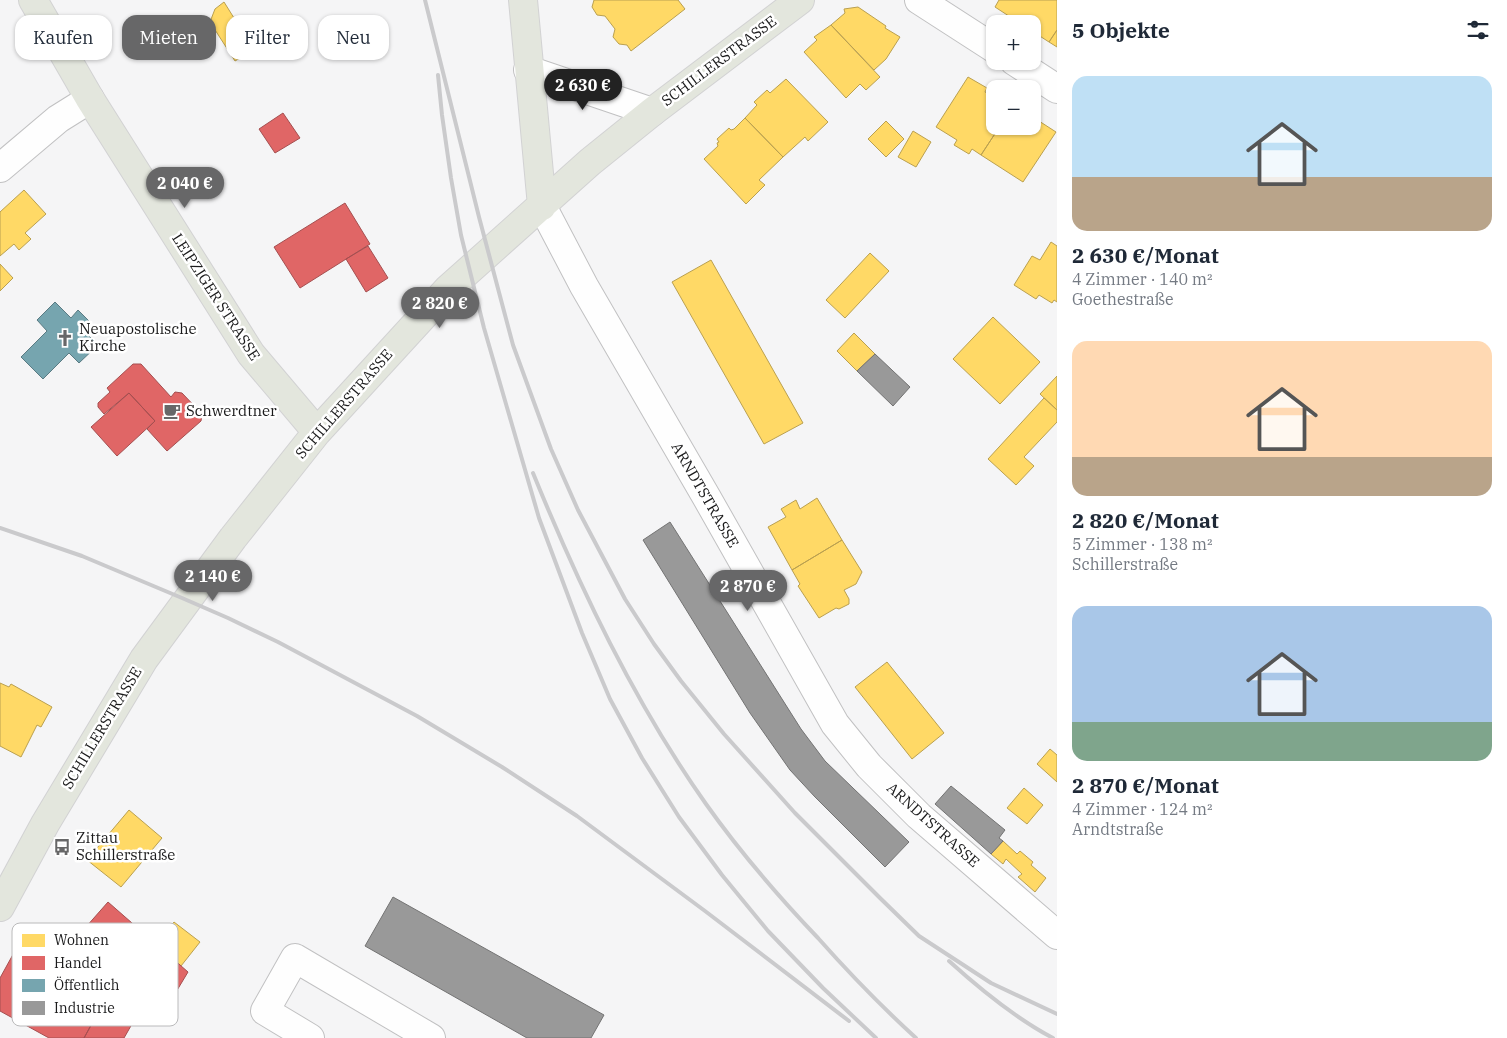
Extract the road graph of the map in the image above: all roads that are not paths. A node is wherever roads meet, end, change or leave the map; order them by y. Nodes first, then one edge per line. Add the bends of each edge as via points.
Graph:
1 (33, 0) edge
2 (523, 0) edge
3 (800, 0) edge
4 (919, 0) edge
5 (986, 43) edge
6 (528, 70) junction
7 (1028, 70) edge
8 (1057, 89) edge
9 (90, 99) junction
10 (652, 112) junction
11 (0, 168) edge
12 (542, 206) junction
13 (317, 432) junction
14 (0, 907) edge
15 (1057, 936) edge
16 (310, 1038) edge
17 (431, 1038) edge

1 - 9 main road, LEIPZIGER STRASSE
2 - 6 main road
3 - 10 main road, SCHILLERSTRASSE
4 - 5 street
6 - 10 street
6 - 12 main road
7 - 8 street
9 - 11 street via 58,119
9 - 13 main road, LEIPZIGER STRASSE via 252,354
10 - 12 main road, SCHILLERSTRASSE
12 - 13 main road, SCHILLERSTRASSE via 448,289
12 - 15 street, ARNDTSTRASSE via 584,286 835,724 869,766 919,816
13 - 14 main road, SCHILLERSTRASSE via 233,538 144,659 44,824
16 - 17 street via 265,1011 295,958

